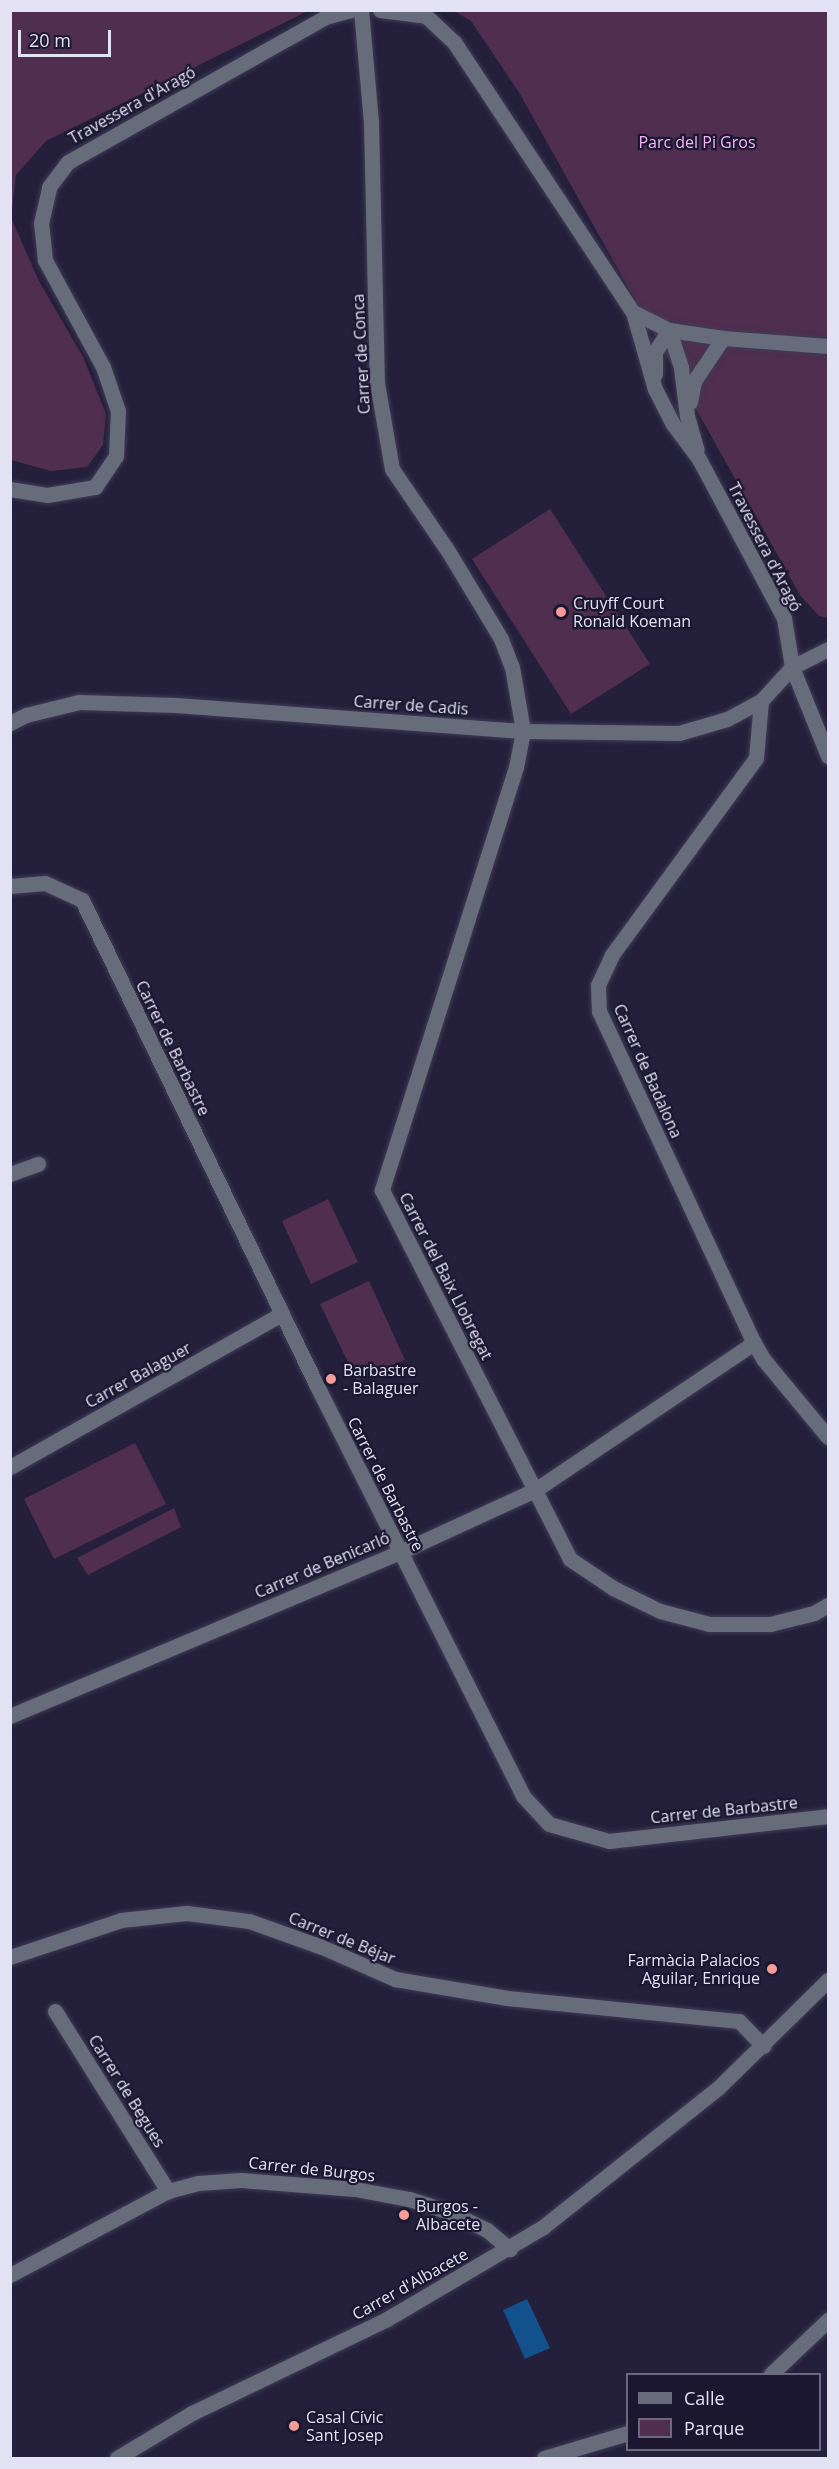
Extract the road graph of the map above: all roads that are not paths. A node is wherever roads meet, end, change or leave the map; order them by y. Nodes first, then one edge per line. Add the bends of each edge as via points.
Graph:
1 (351, 10) edge
2 (361, 10) edge
3 (380, 10) edge
4 (633, 312) junction
5 (669, 330) junction
6 (723, 338) junction
7 (828, 346) edge
8 (655, 389) junction
9 (687, 416) junction
10 (699, 459) junction
11 (10, 489) edge
12 (828, 649) edge
13 (792, 667) junction
14 (762, 701) junction
15 (10, 723) edge
16 (523, 731) junction
17 (828, 756) edge
18 (10, 886) edge
19 (38, 1164) dead end
20 (10, 1174) edge
21 (282, 1314) junction
22 (754, 1342) junction
23 (828, 1437) edge
24 (10, 1467) edge
25 (535, 1490) junction
26 (400, 1552) junction
27 (828, 1605) edge
28 (10, 1716) edge
29 (828, 1816) edge
30 (10, 1957) edge
31 (828, 1980) edge
32 (56, 2011) dead end
33 (763, 2046) junction
34 (168, 2191) junction
35 (510, 2249) junction
36 (10, 2275) edge
37 (828, 2320) edge
38 (772, 2373) edge
39 (626, 2433) edge
40 (117, 2458) edge
41 (544, 2458) edge

1 - 11 street, Travessera d'Aragó via 325,17 68,162 49,187 41,223 45,260 103,367 118,411 116,456 95,487 46,495
2 - 16 street, Carrer de Conca via 371,122 377,383 392,469 501,639 512,667
3 - 4 street, Travessera d'Aragó via 426,16 454,42
4 - 5 street, Travessera d'Aragó
4 - 8 street, Travessera d'Aragó
5 - 6 street
5 - 8 street, Travessera d'Aragó via 656,352
5 - 9 street, Travessera d'Aragó via 681,368
6 - 7 street
6 - 9 street, Travessera d'Aragó via 694,381
8 - 10 street, Travessera d'Aragó via 673,424
9 - 10 street, Travessera d'Aragó
10 - 13 street, Travessera d'Aragó via 784,618
12 - 13 street
13 - 14 street, Carrer de Cadis
13 - 17 street, Travessera d'Aragó
14 - 16 street, Carrer de Cadis via 727,719 679,733
14 - 22 street, Carrer de Badalona via 756,758 612,955 598,985 598,1011
15 - 16 street, Carrer de Cadis via 79,702 176,705
16 - 25 street, Carrer del Baix Llobregat via 516,767 382,1190
18 - 21 street, Carrer de Barbastre via 45,884 82,900
19 - 20 street
21 - 24 street, Carrer Balaguer
21 - 26 street, Carrer de Barbastre
22 - 23 street, Carrer de Badalona via 764,1360
22 - 25 street, Carrer de Benicarló
25 - 26 street, Carrer de Benicarló
25 - 27 street, Carrer del Baix Llobregat via 570,1559 613,1588 660,1611 709,1624 770,1624 814,1613
26 - 28 street, Carrer de Benicarló
26 - 29 street, Carrer de Barbastre via 523,1796 549,1824 609,1841
30 - 33 street, Carrer de Béjar via 121,1920 187,1913 249,1921 395,1979 507,1998 739,2020
31 - 33 street, Carrer d'Albacete
32 - 34 street, Carrer de Begues
33 - 35 street, Carrer d'Albacete via 632,2158
34 - 35 street, Carrer de Burgos via 198,2183 242,2180 355,2189 450,2212 487,2230
34 - 36 street, Carrer de Burgos
35 - 40 street, Carrer d'Albacete via 387,2319 192,2413
37 - 38 street
39 - 41 street

